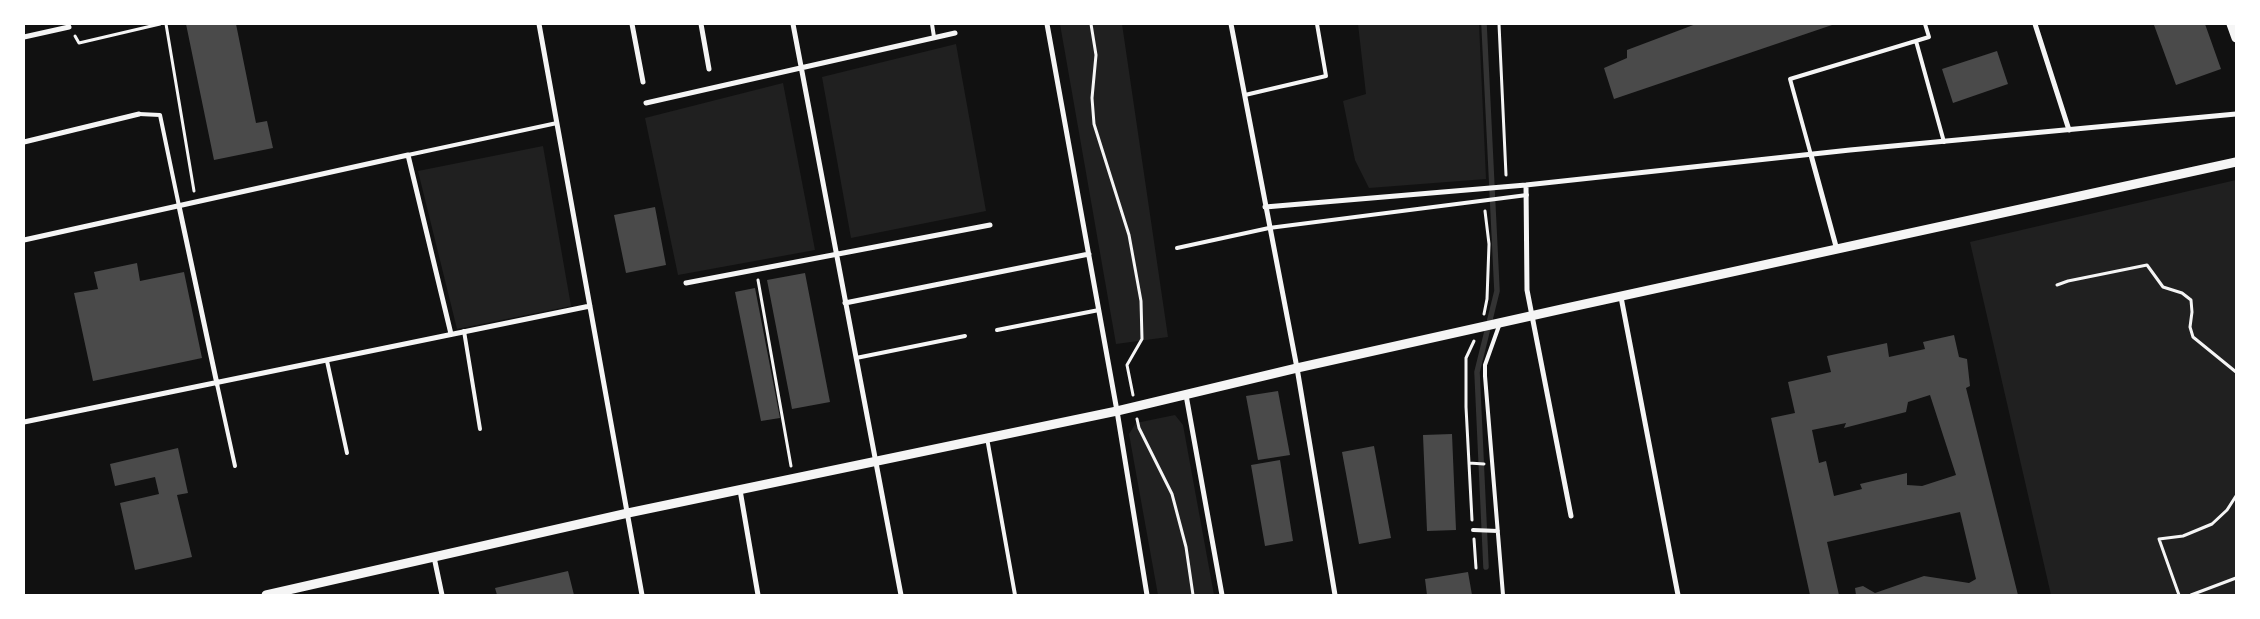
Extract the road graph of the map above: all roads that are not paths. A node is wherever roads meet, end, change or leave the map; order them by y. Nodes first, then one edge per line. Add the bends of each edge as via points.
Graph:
1 (538, 24) edge
2 (632, 24) edge
3 (701, 24) edge
4 (793, 24) edge
5 (932, 24) edge
6 (1047, 24) edge
7 (1231, 24) edge
8 (1317, 24) edge
9 (1925, 24) edge
10 (2035, 24) edge
11 (2231, 24) edge
12 (69, 27) road end
13 (955, 33) dead end
14 (24, 37) edge
15 (934, 37) junction
16 (2236, 38) edge
17 (1916, 41) junction
18 (709, 68) dead end
19 (801, 68) junction
20 (643, 82) dead end
21 (1245, 95) junction
22 (646, 103) dead end
23 (139, 114) joint
24 (2236, 114) edge
25 (556, 123) junction
26 (2070, 130) junction
27 (24, 142) edge
28 (1944, 142) junction
29 (408, 155) junction
30 (1811, 155) junction
31 (2236, 162) edge
32 (1526, 185) junction
33 (1527, 195) junction
34 (179, 206) junction
35 (1265, 207) junction
36 (990, 225) dead end
37 (1269, 228) junction
38 (24, 240) edge
39 (1177, 248) dead end
40 (1837, 250) junction
41 (836, 254) junction
42 (1089, 254) junction
43 (686, 283) dead end
44 (1621, 297) junction
45 (845, 303) junction
46 (590, 306) junction
47 (1099, 310) junction
48 (1531, 316) junction
49 (1500, 324) junction
50 (464, 330) junction
51 (997, 330) dead end
52 (451, 334) junction
53 (965, 336) dead end
54 (856, 358) junction
55 (327, 361) junction
56 (1297, 368) junction
57 (217, 384) junction
58 (1186, 395) junction
59 (1117, 411) junction
60 (24, 422) edge
61 (480, 430) dead end
62 (987, 438) junction
63 (347, 453) dead end
64 (876, 462) junction
65 (234, 466) dead end
66 (740, 490) junction
67 (628, 513) junction
68 (1571, 516) dead end
69 (1473, 530) road end
70 (1498, 531) junction
71 (434, 557) junction
72 (266, 595) edge
73 (442, 595) edge
74 (642, 595) edge
75 (758, 595) edge
76 (900, 595) edge
77 (1016, 595) edge
78 (1147, 595) edge
79 (1222, 595) edge
80 (1335, 595) edge
81 (1503, 595) edge
82 (1678, 595) edge

1 - 25 street
2 - 20 street
3 - 18 street
4 - 19 street
5 - 15 lane
6 - 42 street
7 - 21 street
8 - 21 lane via 1326,76
9 - 17 lane via 1929,37
10 - 26 street
11 - 16 street
12 - 14 street
13 - 15 street
15 - 19 street
17 - 28 lane
17 - 30 lane via 1790,79
19 - 22 street
19 - 41 street
21 - 35 street
23 - 27 street
23 - 34 lane via 160,115
24 - 26 street
25 - 29 lane
25 - 46 street
26 - 28 street
28 - 30 street
29 - 34 street
29 - 52 street
30 - 32 street
30 - 40 street
31 - 40 street
32 - 33 street
32 - 35 street
33 - 37 lane
33 - 48 street via 1527,290
34 - 38 street
34 - 57 street
35 - 37 street
36 - 41 street
37 - 39 lane
37 - 56 street
40 - 44 street
41 - 43 street
41 - 45 street
42 - 45 street
42 - 47 street
44 - 48 street
44 - 82 street
45 - 54 street
46 - 50 street
46 - 67 street
47 - 51 lane
47 - 59 street
48 - 49 street
48 - 68 street
49 - 56 street
49 - 70 lane via 1485,365
50 - 52 street
50 - 61 lane
52 - 55 street
53 - 54 lane
54 - 64 street
55 - 57 street
55 - 63 lane
56 - 58 street
56 - 80 street
57 - 60 street
57 - 65 lane
58 - 59 street
58 - 79 street
59 - 62 street
59 - 78 street
62 - 64 street
62 - 77 lane
64 - 66 street
64 - 76 street
66 - 67 street
66 - 75 street
67 - 71 street
67 - 74 street
69 - 70 lane
70 - 81 lane
71 - 72 street
71 - 73 street

